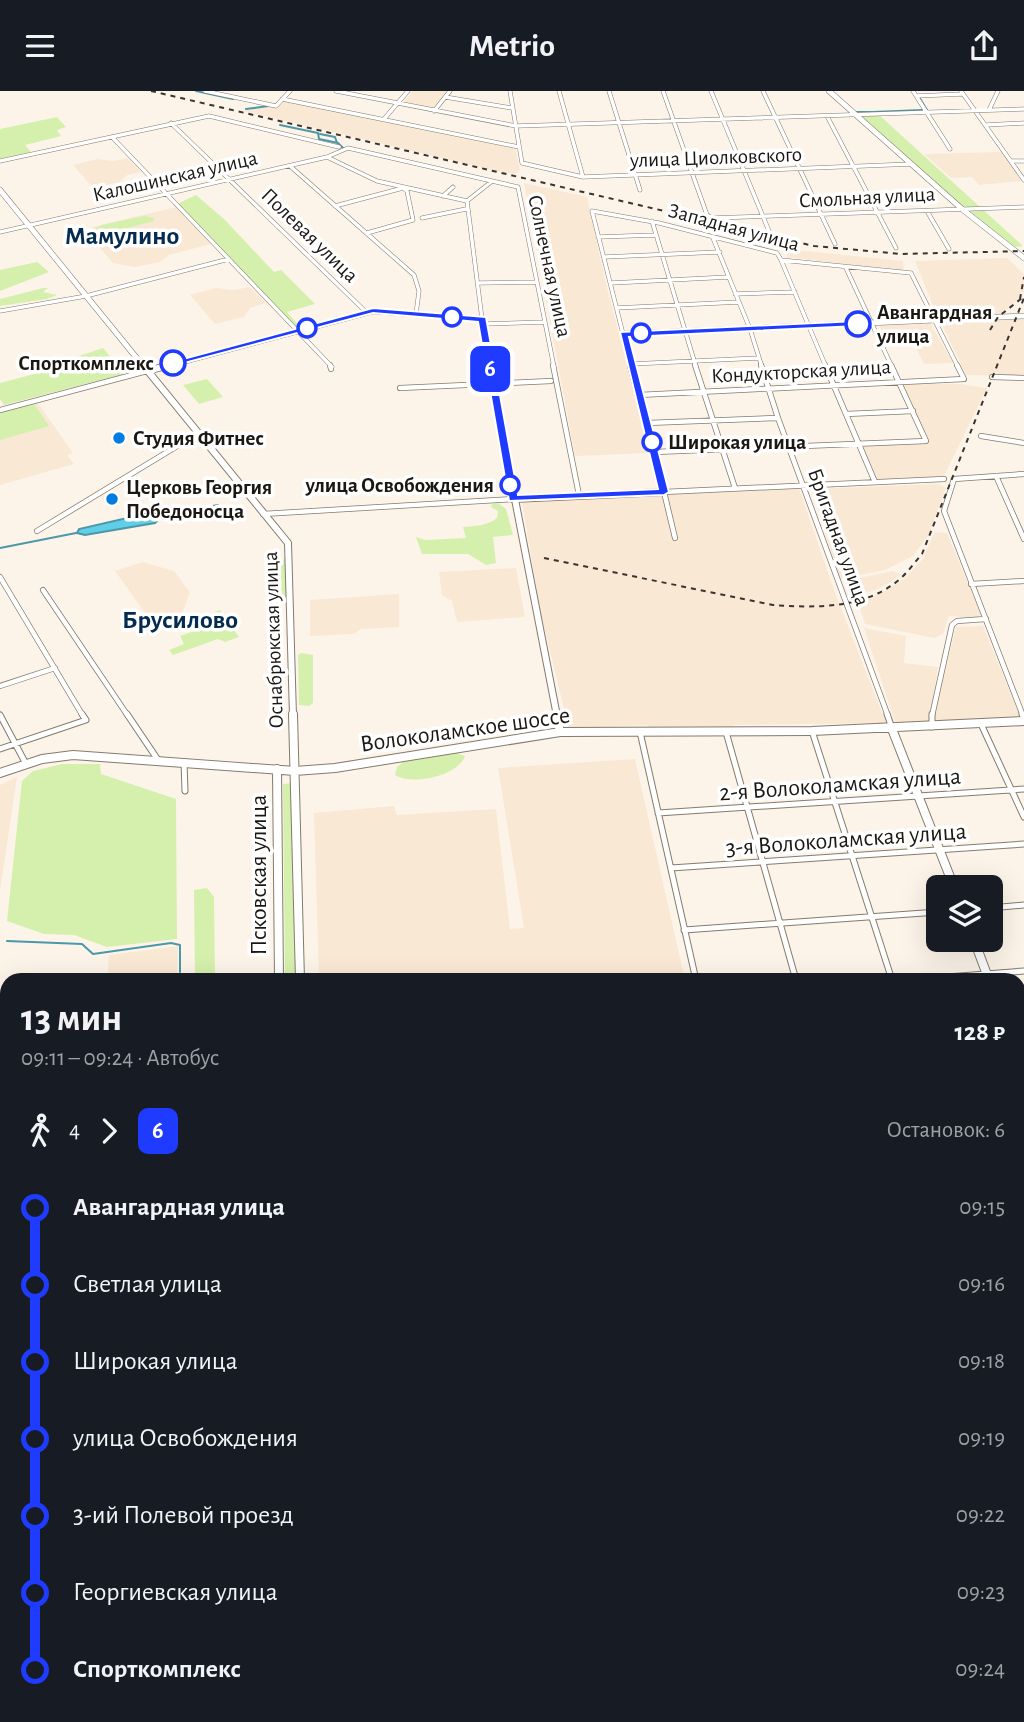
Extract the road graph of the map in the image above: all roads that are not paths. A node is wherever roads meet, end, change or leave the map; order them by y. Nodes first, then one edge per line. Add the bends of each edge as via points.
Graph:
1 (205, 91) edge
2 (240, 91) edge
3 (290, 91) edge
4 (336, 91) edge
5 (368, 91) edge
6 (408, 91) edge
7 (450, 91) edge
8 (510, 91) edge
9 (559, 91) edge
10 (609, 91) edge
11 (663, 91) edge
12 (711, 91) edge
13 (763, 91) edge
14 (829, 91) edge
15 (913, 91) edge
16 (998, 91) edge
17 (961, 92) edge
18 (235, 96) junction
19 (364, 96) junction
20 (916, 96) junction
21 (445, 97) junction
22 (282, 99) junction
23 (398, 103) junction
24 (1022, 104) dead end
25 (512, 108) junction
26 (1023, 109) edge
27 (974, 110) junction
28 (989, 110) junction
29 (434, 111) junction
30 (925, 111) junction
31 (856, 114) junction
32 (827, 116) junction
33 (775, 118) junction
34 (724, 119) junction
35 (384, 120) junction
36 (673, 122) junction
37 (171, 123) junction
38 (1024, 123) edge
39 (620, 124) junction
40 (986, 125) junction
41 (516, 126) junction
42 (569, 126) junction
43 (112, 137) junction
44 (339, 147) dead end
45 (519, 147) junction
46 (950, 149) dead end
47 (331, 156) junction
48 (0, 161) edge
49 (1011, 161) junction
50 (1024, 161) edge
51 (912, 164) junction
52 (290, 166) junction
53 (853, 167) junction
54 (800, 170) junction
55 (746, 172) junction
56 (691, 174) junction
57 (638, 176) junction
58 (583, 177) junction
59 (229, 180) junction
60 (1024, 180) edge
61 (491, 182) junction
62 (453, 187) dead end
63 (403, 188) junction
64 (0, 190) edge
65 (640, 190) dead end
66 (166, 194) junction
67 (443, 196) junction
68 (467, 201) junction
69 (335, 206) junction
70 (1024, 207) edge
71 (466, 209) junction
72 (961, 209) junction
73 (927, 211) junction
74 (878, 213) junction
75 (822, 215) junction
76 (765, 217) junction
77 (422, 218) dead end
78 (652, 221) junction
79 (29, 226) junction
80 (769, 231) dead end
81 (0, 232) edge
82 (367, 233) junction
83 (655, 235) junction
84 (598, 237) junction
85 (713, 238) junction
86 (835, 244) dead end
87 (896, 248) dead end
88 (949, 249) dead end
89 (720, 252) junction
90 (661, 254) junction
91 (604, 257) junction
92 (1024, 258) edge
93 (229, 259) junction
94 (781, 260) junction
95 (846, 268) junction
96 (729, 277) junction
97 (668, 279) junction
98 (536, 282) junction
99 (478, 283) junction
100 (611, 283) junction
101 (795, 292) junction
102 (735, 294) junction
103 (86, 296) junction
104 (738, 302) junction
105 (678, 305) junction
106 (616, 308) junction
107 (0, 311) edge
108 (366, 312) junction
109 (416, 314) junction
110 (1024, 316) edge
111 (935, 320) junction
112 (483, 321) junction
113 (545, 322) junction
114 (873, 323) junction
115 (811, 325) junction
116 (750, 329) junction
117 (297, 330) junction
118 (687, 332) junction
119 (624, 334) junction
120 (759, 358) junction
121 (693, 361) junction
122 (631, 364) junction
123 (331, 369) dead end
124 (147, 371) junction
125 (992, 377) dead end
126 (1024, 378) edge
127 (964, 379) joint
128 (551, 381) dead end
129 (900, 383) junction
130 (492, 384) junction
131 (833, 386) junction
132 (400, 388) dead end
133 (768, 388) junction
134 (702, 391) junction
135 (639, 395) junction
136 (0, 410) edge
137 (913, 411) junction
138 (846, 414) junction
139 (778, 418) junction
140 (713, 421) junction
141 (647, 423) junction
142 (197, 434) junction
143 (981, 436) dead end
144 (1024, 443) edge
145 (858, 444) junction
146 (789, 446) junction
147 (722, 450) junction
148 (654, 453) junction
149 (1024, 474) edge
150 (996, 476) junction
151 (944, 479) dead end
152 (875, 482) junction
153 (803, 485) junction
154 (735, 488) junction
155 (664, 492) junction
156 (579, 495) junction
157 (513, 499) junction
158 (263, 514) junction
159 (37, 531) dead end
160 (675, 538) dead end
161 (1024, 538) edge
162 (0, 577) edge
163 (1024, 581) edge
164 (971, 584) junction
165 (43, 590) dead end
166 (986, 619) junction
167 (55, 668) junction
168 (0, 686) edge
169 (0, 715) edge
170 (1024, 720) edge
171 (981, 724) junction
172 (932, 727) junction
173 (892, 729) junction
174 (560, 731) junction
175 (640, 731) junction
176 (812, 731) junction
177 (726, 732) junction
178 (16, 744) junction
179 (0, 749) edge
180 (158, 760) junction
181 (184, 762) junction
182 (26, 764) junction
183 (277, 769) junction
184 (295, 771) junction
185 (0, 773) edge
186 (1024, 789) edge
187 (1012, 790) junction
188 (185, 791) dead end
189 (921, 797) junction
190 (834, 802) junction
191 (748, 808) junction
192 (658, 814) junction
193 (1024, 817) edge
194 (1024, 844) edge
195 (940, 851) junction
196 (852, 856) junction
197 (763, 862) junction
198 (671, 868) junction
199 (949, 875) edge
200 (1024, 905) edge
201 (1003, 907) edge
202 (926, 913) edge
203 (872, 918) junction
204 (780, 923) junction
205 (684, 930) junction
206 (979, 952) edge
207 (279, 973) edge
208 (300, 973) edge
209 (694, 973) edge
210 (794, 973) edge
211 (890, 973) edge
212 (986, 973) edge

1 - 18 street
2 - 18 street
3 - 22 street
4 - 19 street
5 - 19 street
6 - 23 street
7 - 21 street
8 - 25 street
9 - 42 street
10 - 39 street
11 - 36 street
12 - 34 street
13 - 33 street
14 - 31 street
15 - 20 street
16 - 28 street
17 - 20 street
17 - 27 street
18 - 22 street via 276,106
19 - 23 street
20 - 30 street
21 - 25 street
21 - 29 street
22 - 35 street
23 - 29 street
23 - 35 street
24 - 26 street
25 - 41 street
26 - 28 street
27 - 28 street
27 - 30 street
27 - 40 street
29 - 41 street
30 - 31 street
30 - 46 street
31 - 32 street
31 - 51 street
32 - 33 street
32 - 53 street
33 - 34 street
33 - 54 street
34 - 36 street
34 - 55 street
35 - 45 street
36 - 39 street
36 - 56 street
37 - 43 street
37 - 44 street via 213,116
37 - 59 street, Полевая улица
38 - 40 street
39 - 42 street
39 - 57 street
40 - 49 street
41 - 42 street
41 - 45 street
42 - 58 street
43 - 48 street
43 - 66 street
45 - 58 street, улица Циолковского via 522,163
47 - 52 street, Калошинская улица
47 - 61 street, Солнечная улица via 351,148
47 - 63 street via 342,167
49 - 50 street
49 - 60 street
51 - 53 street, улица Циолковского
51 - 72 street
52 - 59 street, Калошинская улица
52 - 69 street
53 - 54 street, улица Циолковского
53 - 74 street
54 - 55 street, улица Циолковского
54 - 75 street
55 - 56 street, улица Циолковского
55 - 76 street
56 - 57 street, улица Циолковского
56 - 76 street, Смольная улица via 712,218
57 - 58 street, улица Циолковского
57 - 65 street
59 - 66 street, Калошинская улица
59 - 108 street, Полевая улица
61 - 68 street
61 - 98 street, Солнечная улица via 518,187
62 - 67 street
63 - 67 street
63 - 69 street
63 - 82 street via 410,197 413,220
64 - 79 street, Оснабрюкская улица
66 - 79 street, Калошинская улица
66 - 93 street
67 - 68 street
68 - 71 street
69 - 82 street
70 - 72 street, Смольная улица
71 - 77 street
71 - 99 street
72 - 73 street, Смольная улица
72 - 92 street
73 - 74 street, Смольная улица
73 - 88 street
74 - 75 street, Смольная улица
74 - 87 street
75 - 76 street, Смольная улица
75 - 86 street
76 - 80 street
78 - 83 street
78 - 84 street, Западная улица via 592,211
78 - 85 street, Западная улица
79 - 81 street, Калошинская улица
79 - 103 street, Оснабрюкская улица
82 - 109 street via 418,281
83 - 84 street
83 - 90 street
84 - 91 street
85 - 89 street, Бригадная улица
85 - 94 street, Западная улица via 778,253
89 - 90 street
89 - 96 street, Бригадная улица
90 - 91 street
90 - 97 street
91 - 100 street
93 - 103 street
93 - 117 street
94 - 95 street, Западная улица
94 - 101 street
95 - 111 street, Западная улица via 911,273
95 - 114 street
96 - 97 street
96 - 102 street, Бригадная улица
97 - 100 street
97 - 105 street
98 - 99 street
98 - 113 street, Солнечная улица
99 - 112 street
100 - 106 street
101 - 102 street
101 - 115 street
102 - 104 street, Бригадная улица
103 - 107 street
103 - 124 street, Оснабрюкская улица
104 - 105 street
104 - 116 street, Бригадная улица
105 - 106 street
105 - 118 street
106 - 119 street
108 - 109 street
108 - 117 street
109 - 112 street
110 - 111 street
111 - 114 street
111 - 127 street
112 - 113 street
112 - 130 street
113 - 156 street, Солнечная улица
114 - 115 street
114 - 129 street
115 - 116 street
115 - 131 street
116 - 118 street
116 - 120 street, Бригадная улица
117 - 123 street
117 - 124 street
118 - 119 street
118 - 121 street
119 - 122 street
120 - 121 street
120 - 133 street, Бригадная улица
121 - 122 street
121 - 134 street
122 - 135 street
124 - 136 street
124 - 142 street, Оснабрюкская улица
125 - 126 street
127 - 129 street, Кондукторская улица
128 - 130 street
129 - 131 street, Кондукторская улица
129 - 137 street
130 - 132 street
130 - 157 street
131 - 133 street, Кондукторская улица
131 - 138 street
133 - 134 street, Кондукторская улица
133 - 139 street, Бригадная улица
134 - 135 street, Кондукторская улица
134 - 140 street
135 - 141 street
137 - 138 street
137 - 145 street via 926,441
138 - 145 street
139 - 140 street
139 - 146 street, Бригадная улица
140 - 141 street
140 - 147 street
141 - 148 street
142 - 158 street, Оснабрюкская улица
142 - 159 street
143 - 144 street
145 - 146 street
145 - 152 street
146 - 147 street
146 - 153 street, Бригадная улица
147 - 148 street
147 - 154 street
148 - 155 street
149 - 150 street
150 - 161 street
150 - 164 street via 954,479 944,511
151 - 152 street
152 - 153 street
153 - 154 street
153 - 173 street, Бригадная улица
154 - 155 street
155 - 156 street
155 - 160 street
156 - 157 street
157 - 158 street
157 - 174 street
158 - 184 street, Оснабрюкская улица via 285,537 291,557
162 - 167 street
163 - 164 street
164 - 166 street
165 - 180 street
166 - 170 street
166 - 172 street via 952,625
167 - 168 street
167 - 178 street via 86,720
169 - 178 street
170 - 171 street, Волоколамское шоссе
171 - 172 street, Волоколамское шоссе
171 - 187 street
172 - 173 street, Волоколамское шоссе
173 - 176 street, Волоколамское шоссе
173 - 189 street
174 - 175 street, Волоколамское шоссе
174 - 184 street, Волоколамское шоссе
175 - 177 street, Волоколамское шоссе
175 - 192 street
176 - 177 street, Волоколамское шоссе
176 - 190 street
177 - 191 street
178 - 179 street
178 - 182 street
180 - 181 street, Волоколамское шоссе
180 - 182 street, Волоколамское шоссе via 73,755
181 - 183 street, Волоколамское шоссе
181 - 188 street
182 - 185 street, Волоколамское шоссе
183 - 184 street, Волоколамское шоссе
183 - 207 street, Псковская улица
184 - 208 street, Псковская улица
186 - 187 street, 2-я Волоколамская улица
187 - 189 street, 2-я Волоколамская улица
187 - 193 street
189 - 190 street, 2-я Волоколамская улица
189 - 195 street
190 - 191 street, 2-я Волоколамская улица
190 - 196 street
191 - 192 street, 2-я Волоколамская улица
191 - 197 street
192 - 198 street
194 - 195 street, 3-я Волоколамская улица
195 - 196 street, 3-я Волоколамская улица
195 - 199 street
196 - 197 street, 3-я Волоколамская улица
196 - 203 street
197 - 198 street, 3-я Волоколамская улица
197 - 204 street
198 - 205 street
200 - 201 street
202 - 203 street
203 - 204 street
203 - 211 street
204 - 205 street
204 - 210 street
205 - 209 street
206 - 212 street

